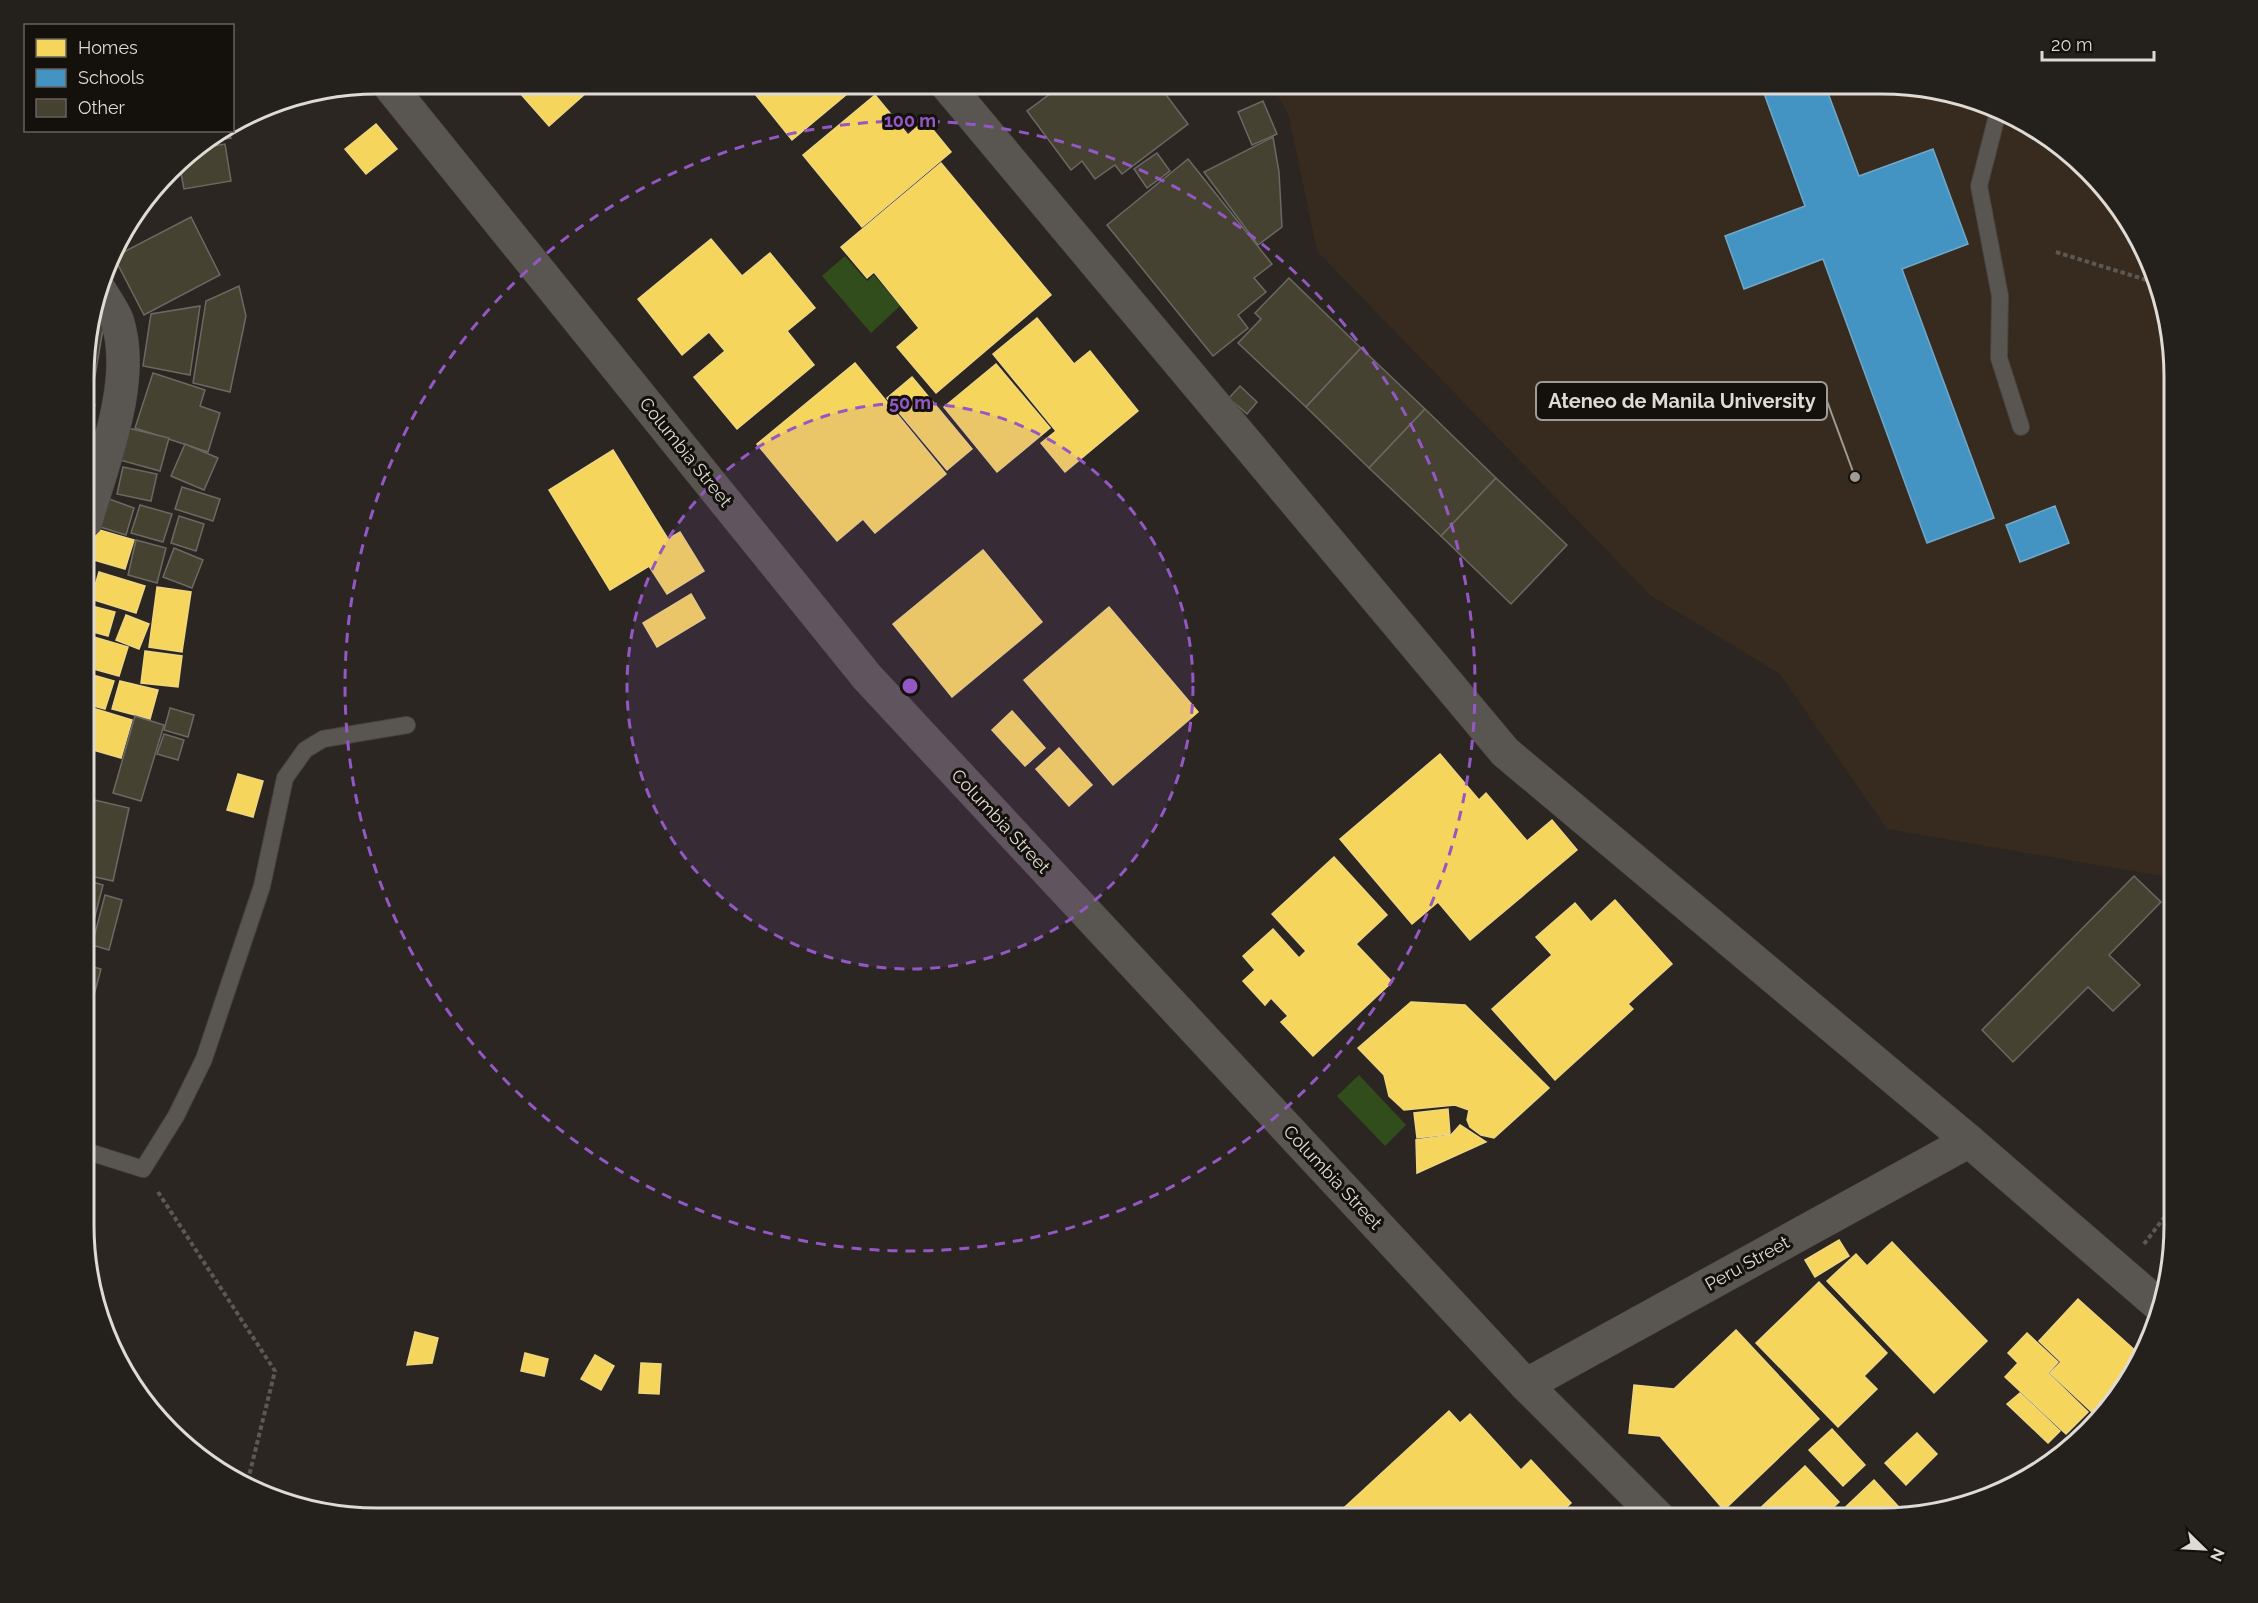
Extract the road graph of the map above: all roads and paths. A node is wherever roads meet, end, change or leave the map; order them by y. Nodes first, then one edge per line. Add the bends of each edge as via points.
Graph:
1 (396, 94) edge
2 (954, 94) edge
3 (1996, 119) edge
4 (2056, 252) dead end
5 (2146, 280) edge
6 (105, 300) edge
7 (2021, 427) dead end
8 (94, 492) edge
9 (407, 725) dead end
10 (1969, 1141) junction
11 (94, 1153) edge
12 (143, 1168) junction
13 (2164, 1218) edge
14 (2122, 1274) junction
15 (2153, 1301) edge
16 (1526, 1385) junction
17 (249, 1477) edge
18 (1649, 1508) edge

1 - 16 street, Columbia Street via 867,677
2 - 10 street via 1505,752
3 - 7 lane via 1979,186 2000,296 1999,357
4 - 5 path
6 - 8 street via 117,320 123,363 122,392
9 - 12 lane via 323,739 305,750 285,778 262,886 204,1059 176,1116
10 - 14 street
10 - 16 street, Peru Street
11 - 12 lane
12 - 17 path via 275,1371
13 - 14 path
14 - 15 street
16 - 18 street, Columbia Street

